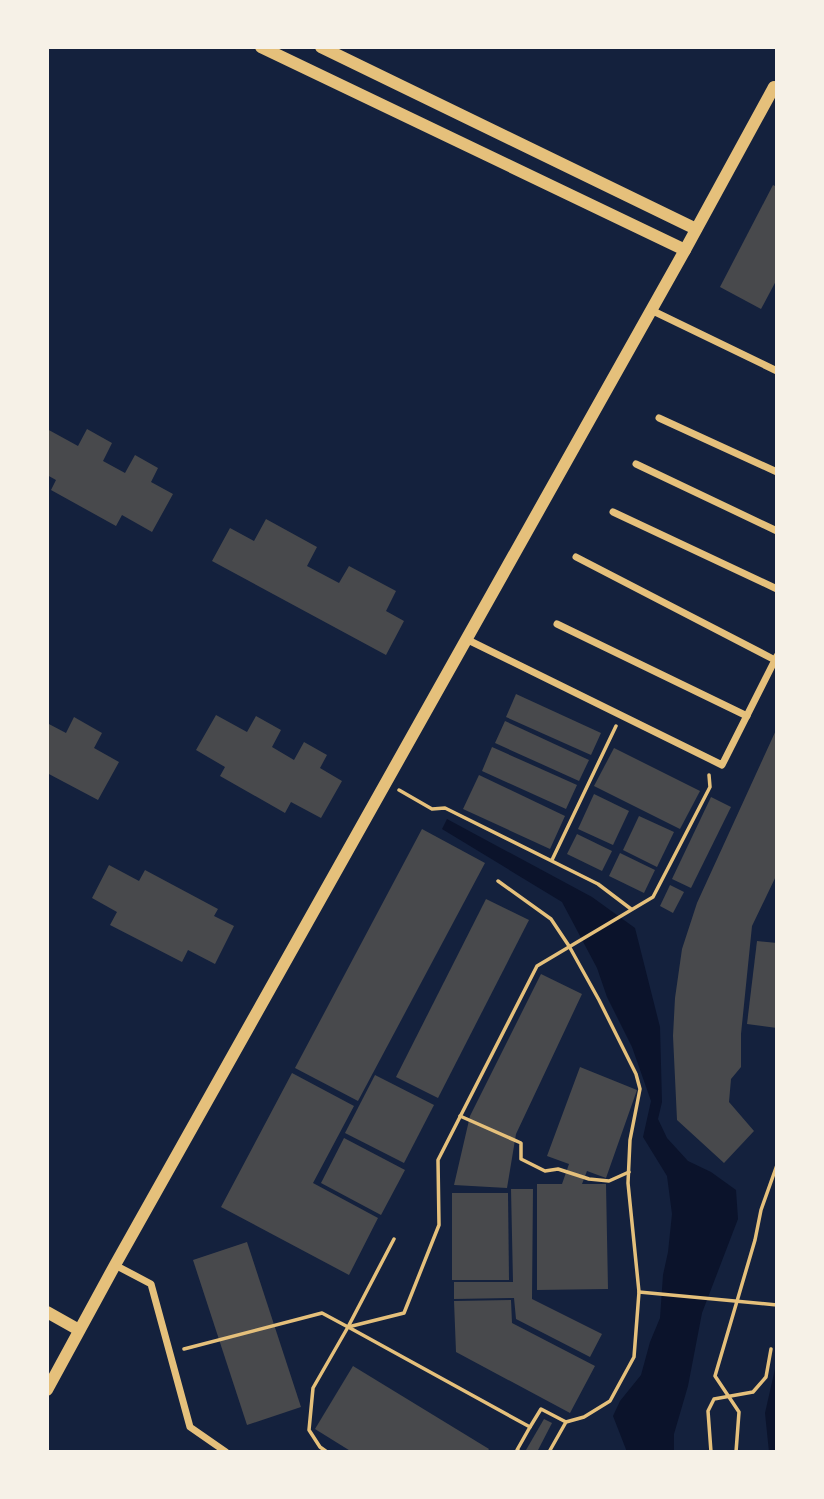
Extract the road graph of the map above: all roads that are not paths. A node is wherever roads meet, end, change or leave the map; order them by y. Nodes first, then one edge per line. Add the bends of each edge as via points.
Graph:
1 (261, 47) edge
2 (321, 47) edge
3 (774, 87) dead end
4 (696, 229) junction
5 (685, 250) junction
6 (651, 310) junction
7 (777, 371) edge
8 (659, 418) dead end
9 (636, 464) dead end
10 (777, 472) edge
11 (613, 512) dead end
12 (777, 531) edge
13 (576, 557) dead end
14 (777, 589) edge
15 (557, 624) dead end
16 (466, 639) junction
17 (776, 658) edge
18 (747, 716) junction
19 (115, 1265) junction
20 (47, 1312) edge
21 (79, 1331) junction
22 (47, 1390) edge
23 (226, 1452) edge

1 - 5 street
2 - 4 street
3 - 4 street
4 - 5 street
5 - 6 street
6 - 7 street
6 - 16 street
8 - 10 street
9 - 12 street
11 - 14 street
13 - 17 street
15 - 18 street
16 - 18 street via 722,765
16 - 19 street
17 - 18 street
19 - 21 street
19 - 23 street via 151,1284 190,1427
20 - 21 street
21 - 22 street

